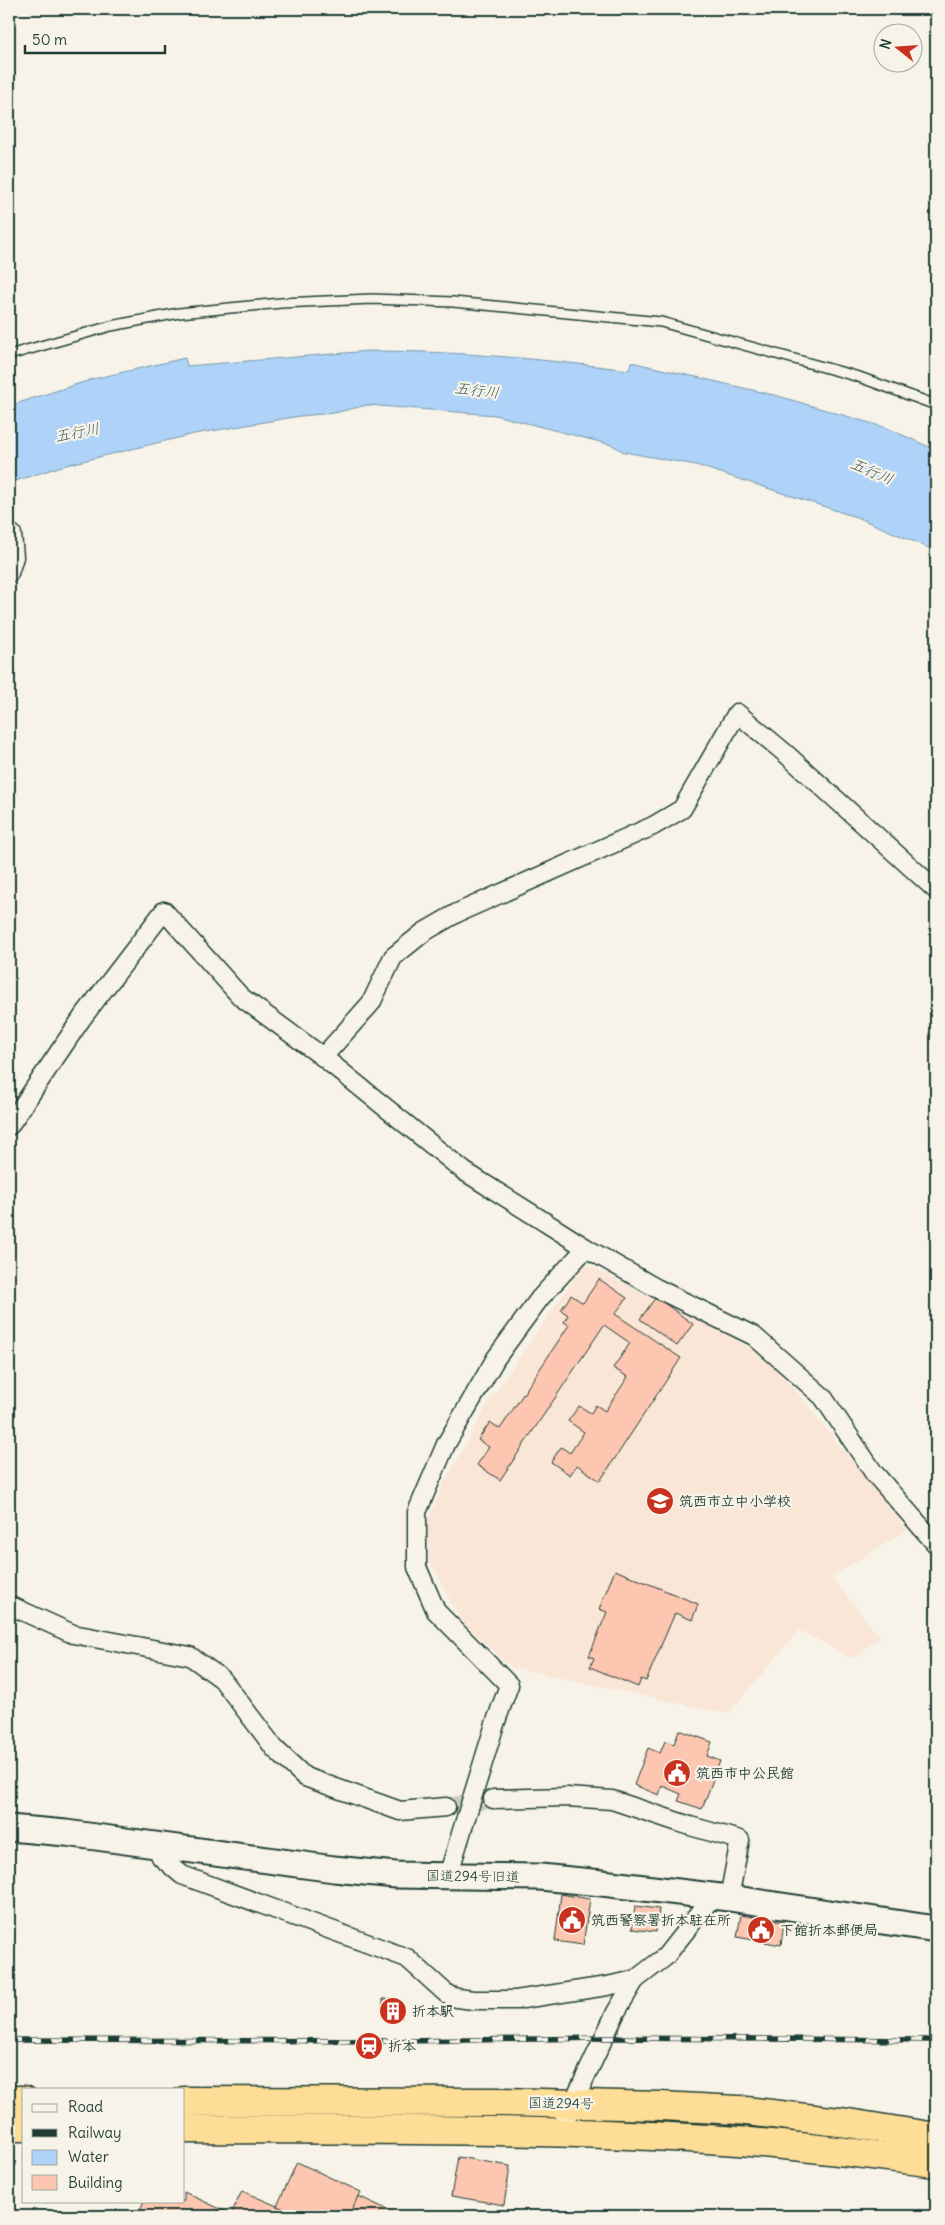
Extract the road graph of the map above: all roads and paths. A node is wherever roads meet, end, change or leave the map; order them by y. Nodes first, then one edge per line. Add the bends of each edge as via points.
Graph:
1 (9, 355) edge
2 (936, 405) edge
3 (12, 534) dead end
4 (9, 573) edge
5 (936, 890) edge
6 (323, 1056) junction
7 (9, 1126) edge
8 (586, 1248) junction
9 (936, 1544) edge
10 (9, 1605) edge
11 (493, 1800) tunnel mouth
12 (446, 1807) tunnel mouth
13 (9, 1828) edge
14 (157, 1846) junction
15 (448, 1876) junction
16 (721, 1897) junction
17 (936, 1929) edge
18 (636, 1980) junction
19 (9, 2100) edge
20 (22, 2100) edge
21 (185, 2101) edge
22 (574, 2103) junction
23 (9, 2127) edge
24 (22, 2127) edge
25 (185, 2128) edge
26 (559, 2133) junction
27 (936, 2138) edge
28 (936, 2164) edge

1 - 2 lane via 111,326 180,312 372,299 453,302 661,322 859,377
3 - 4 street via 14,557
5 - 6 street via 737,713 682,809 653,826 457,913 424,932 393,957 371,1003
6 - 7 street via 241,997 164,912 82,1018
6 - 8 street via 464,1171
8 - 9 street via 656,1288 754,1336 823,1397 874,1473
8 - 15 street, bridge via 540,1298 496,1358 446,1444 417,1512 416,1567 436,1611 509,1685
10 - 12 street via 72,1634 190,1656 222,1679 275,1749 305,1778 400,1811
11 - 16 street via 567,1797 612,1800 740,1840
13 - 14 street, 国道294号旧道
14 - 15 street, 国道294号旧道 via 334,1869
14 - 18 street via 161,1857 182,1875 406,1958 448,1995 457,1998 516,2000
15 - 16 street, 国道294号旧道 via 540,1877
16 - 17 street, 国道294号旧道
16 - 18 street via 665,1957
18 - 22 street via 616,2012
19 - 20 highway
21 - 22 highway, 国道294号
22 - 26 street
22 - 27 highway, 国道294号 via 738,2110 848,2123
23 - 24 highway
25 - 26 highway
26 - 28 highway via 738,2141

